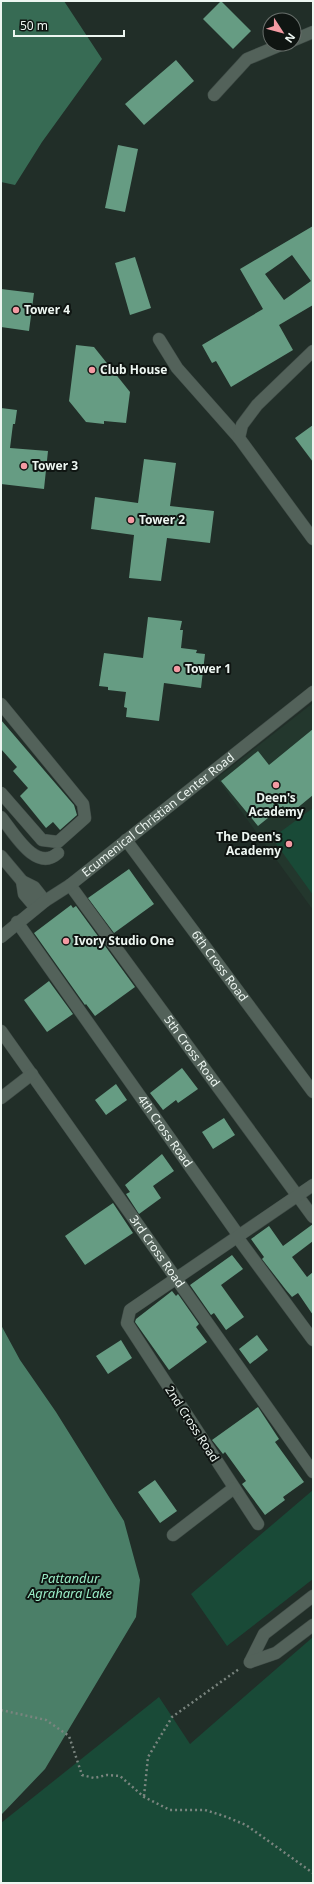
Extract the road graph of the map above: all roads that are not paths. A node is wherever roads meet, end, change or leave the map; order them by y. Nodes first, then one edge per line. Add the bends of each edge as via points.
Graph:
1 (313, 32) edge
2 (302, 37) edge
3 (264, 52) edge
4 (214, 95) dead end
5 (158, 339) dead end
6 (313, 351) edge
7 (240, 438) junction
8 (313, 539) edge
9 (313, 692) edge
10 (1, 704) edge
11 (1, 793) edge
12 (13, 807) junction
13 (1, 817) edge
14 (126, 840) junction
15 (58, 853) dead end
16 (1, 856) edge
17 (70, 885) junction
18 (41, 905) junction
19 (17, 922) junction
20 (1, 937) edge
21 (1, 1031) edge
22 (32, 1074) junction
23 (313, 1092) edge
24 (1, 1098) edge
25 (313, 1185) edge
26 (298, 1195) junction
27 (313, 1217) edge
28 (239, 1236) junction
29 (177, 1278) junction
30 (313, 1340) edge
31 (313, 1472) edge
32 (234, 1488) junction
33 (258, 1524) dead end
34 (173, 1535) dead end
35 (313, 1596) edge
36 (313, 1625) edge

1 - 2 street
3 - 4 street via 247,59
5 - 7 street via 177,368
6 - 7 street via 257,405 242,425
7 - 8 street
9 - 14 street, Ecumenical Christian Center Road
10 - 12 street via 83,804 85,818 58,842 42,840
11 - 12 street
12 - 13 street
13 - 15 street via 34,856 46,859
14 - 17 street, Ecumenical Christian Center Road
14 - 23 street, 6th Cross Road
16 - 18 street via 22,881 24,894
17 - 18 street, Ecumenical Christian Center Road
17 - 26 street, 5th Cross Road
18 - 19 street, Ecumenical Christian Center Road
19 - 20 street, Ecumenical Christian Center Road
19 - 28 street, 4th Cross Road
21 - 22 street, 3rd Cross Road
22 - 24 street
22 - 29 street, 3rd Cross Road
25 - 26 street
26 - 27 street, 5th Cross Road
26 - 28 street
28 - 29 street
28 - 30 street, 4th Cross Road via 240,1241
29 - 31 street, 3rd Cross Road
29 - 32 street, 2nd Cross Road via 130,1310 127,1324
32 - 33 street, 2nd Cross Road
32 - 34 street
35 - 36 street via 264,1634 250,1662 276,1653

